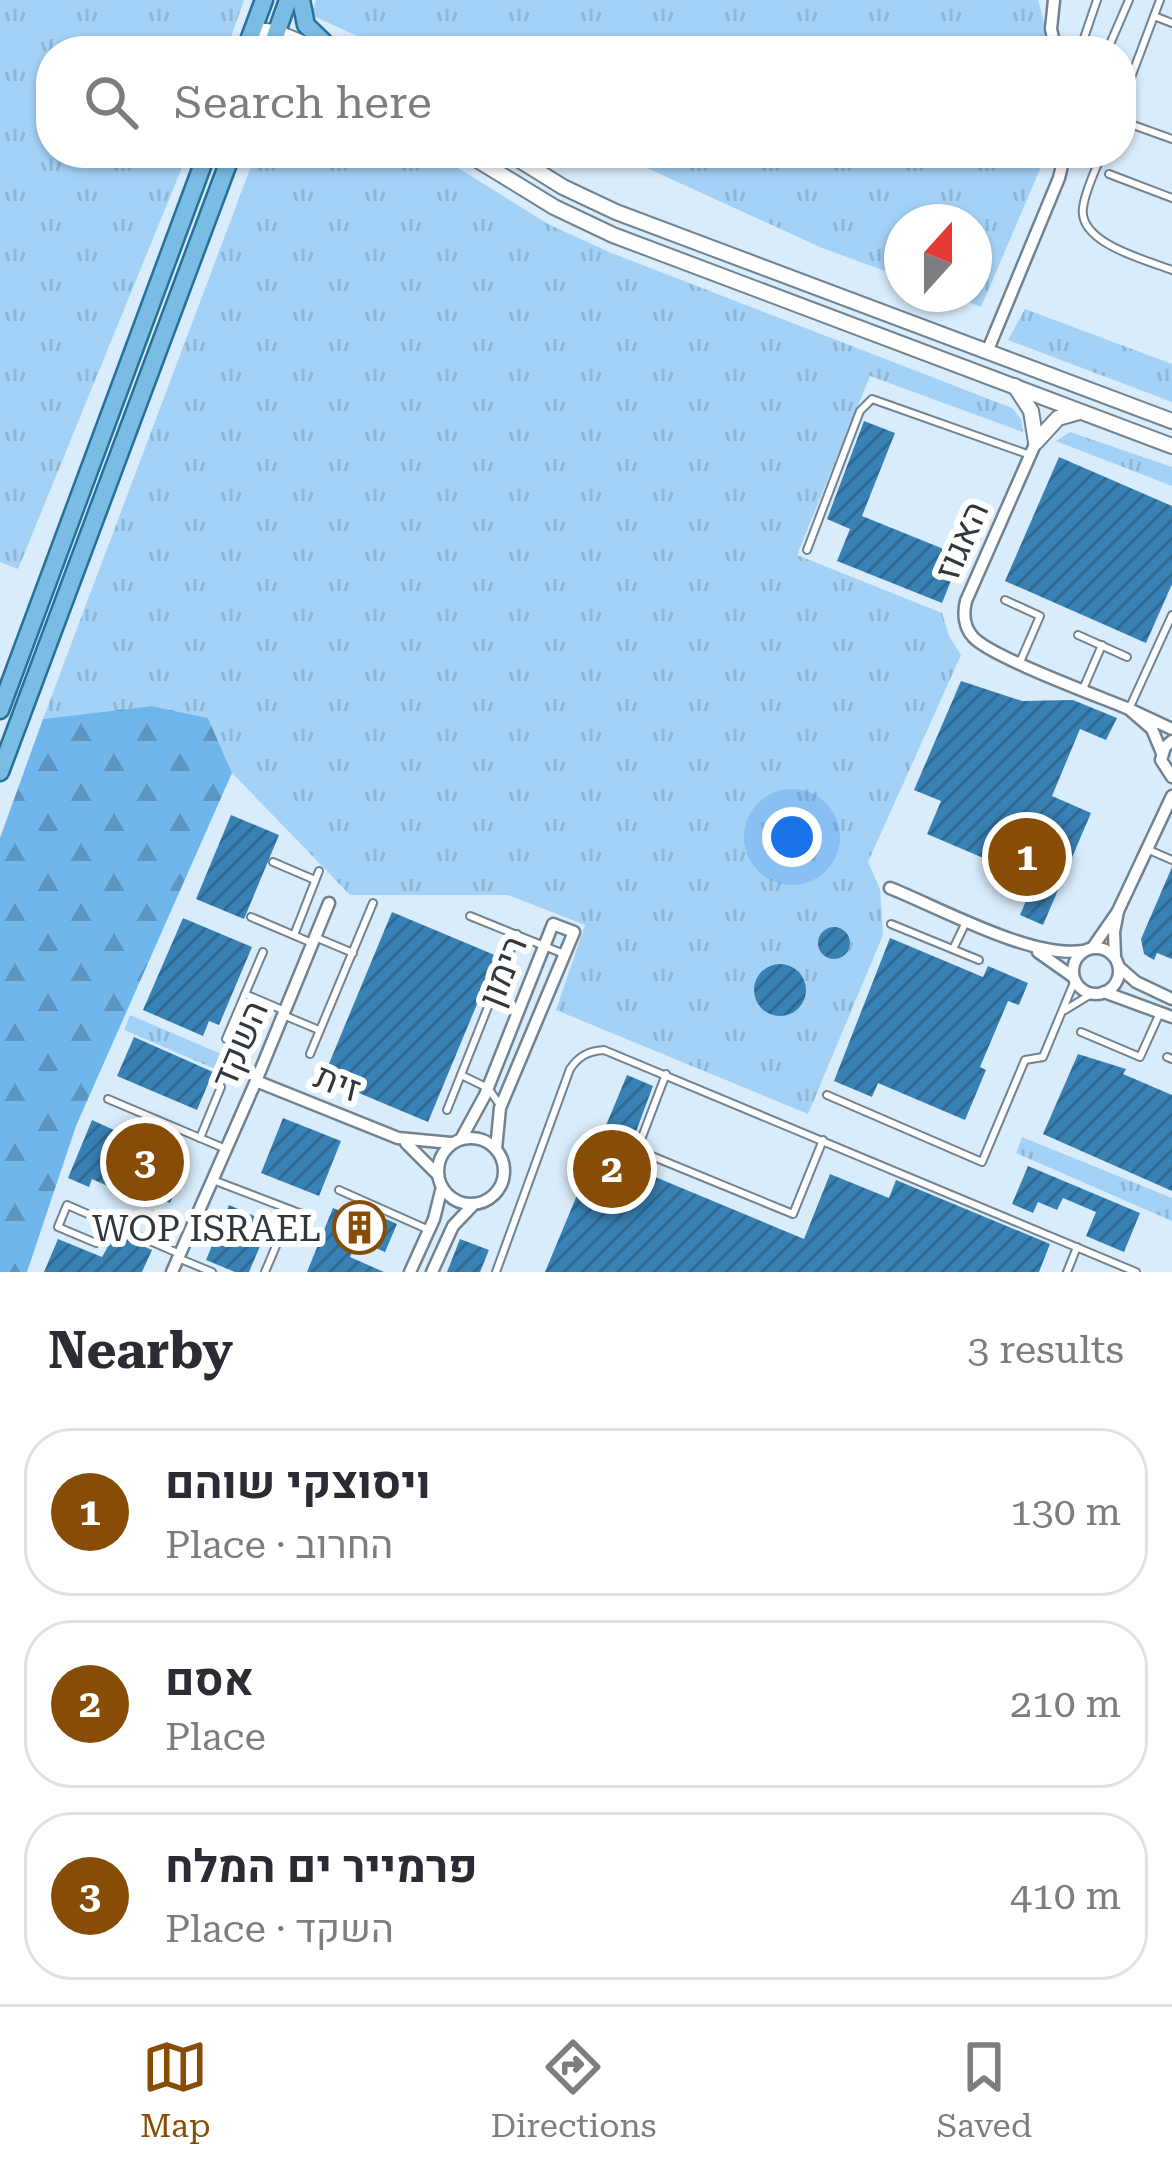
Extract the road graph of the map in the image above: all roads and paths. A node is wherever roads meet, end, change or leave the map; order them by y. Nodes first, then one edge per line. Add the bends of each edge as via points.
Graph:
1 (264, 0) edge
2 (288, 0) edge
3 (302, 0) edge
4 (1054, 0) edge
5 (1097, 0) edge
6 (1129, 0) edge
7 (1160, 0) edge
8 (1154, 16) junction
9 (1171, 20) edge
10 (253, 30) junction
11 (251, 36) edge
12 (261, 36) edge
13 (277, 36) edge
14 (317, 36) edge
15 (1053, 36) edge
16 (1085, 36) edge
17 (1110, 36) edge
18 (1136, 64) edge
19 (1136, 126) edge
20 (1172, 139) edge
21 (201, 168) edge
22 (226, 168) edge
23 (490, 168) edge
24 (535, 168) edge
25 (1061, 168) edge
26 (1096, 168) edge
27 (1108, 174) dead end
28 (1172, 198) edge
29 (1172, 270) edge
30 (987, 352) junction
31 (1015, 386) junction
32 (1081, 412) junction
33 (1172, 421) edge
34 (1172, 446) edge
35 (1033, 448) junction
36 (807, 550) dead end
37 (1005, 600) dead end
38 (1172, 615) edge
39 (1078, 635) dead end
40 (1102, 645) junction
41 (1127, 657) dead end
42 (1020, 662) junction
43 (1083, 689) junction
44 (1129, 709) junction
45 (0, 710) edge
46 (1172, 729) edge
47 (1172, 741) edge
48 (1162, 754) junction
49 (0, 772) edge
50 (1168, 773) edge
51 (1172, 796) edge
52 (1162, 809) junction
53 (1145, 848) junction
54 (1172, 860) edge
55 (273, 862) dead end
56 (319, 871) dead end
57 (316, 880) junction
58 (890, 888) dead end
59 (310, 893) junction
60 (329, 903) joint
61 (373, 903) dead end
62 (1118, 911) junction
63 (470, 916) dead end
64 (251, 917) dead end
65 (967, 920) junction
66 (891, 924) dead end
67 (517, 934) junction
68 (294, 935) junction
69 (314, 940) junction
70 (1025, 944) junction
71 (545, 945) junction
72 (953, 949) junction
73 (1088, 950) junction
74 (263, 952) dead end
75 (353, 952) junction
76 (564, 954) junction
77 (979, 959) dead end
78 (1117, 963) junction
79 (1074, 979) junction
80 (1099, 993) junction
81 (245, 994) junction
82 (1172, 999) edge
83 (284, 1013) junction
84 (1166, 1014) edge
85 (1060, 1018) junction
86 (320, 1030) junction
87 (1081, 1032) dead end
88 (226, 1039) dead end
89 (310, 1054) dead end
90 (666, 1074) junction
91 (461, 1075) junction
92 (256, 1081) junction
93 (221, 1087) dead end
94 (488, 1088) junction
95 (827, 1095) dead end
96 (108, 1099) dead end
97 (500, 1108) junction
98 (447, 1110) dead end
99 (200, 1138) junction
100 (398, 1138) junction
101 (823, 1140) junction
102 (457, 1141) junction
103 (226, 1149) junction
104 (496, 1149) junction
105 (213, 1180) junction
106 (440, 1181) junction
107 (339, 1190) dead end
108 (474, 1204) junction
109 (307, 1216) dead end
110 (105, 1222) junction
111 (429, 1230) junction
112 (276, 1246) dead end
113 (1077, 1247) junction
114 (179, 1256) junction
115 (172, 1272) edge
116 (212, 1272) edge
117 (265, 1272) edge
118 (410, 1272) edge
119 (432, 1272) edge
120 (496, 1272) edge
121 (1067, 1272) edge
122 (1136, 1272) edge

1 - 10 main road
2 - 13 main road
3 - 14 main road via 306,25
4 - 15 street
5 - 16 lane
6 - 17 lane
7 - 8 lane
8 - 9 lane
8 - 18 lane
10 - 11 main road
10 - 12 street
19 - 20 lane
21 - 45 main road
22 - 49 main road
23 - 31 street via 613,235
24 - 30 street via 616,212
25 - 30 street
26 - 29 lane via 1083,203 1088,229 1117,250
27 - 28 lane
30 - 33 street
31 - 32 street
31 - 35 street via 1031,411
32 - 34 street
32 - 35 street via 1058,418
35 - 36 lane via 872,399 860,411
35 - 42 street, האגוז via 964,610 970,634
37 - 42 lane via 1040,616
38 - 44 lane
39 - 40 lane
40 - 41 lane
40 - 43 lane
42 - 43 street, האגוז
43 - 44 street, האגוז
44 - 46 street, האגוז
44 - 48 street via 1152,729
47 - 48 street
48 - 50 street
50 - 52 street
51 - 52 street
52 - 53 street
53 - 54 lane
53 - 62 street
55 - 57 lane
56 - 57 lane
57 - 59 lane
58 - 65 street
59 - 60 lane
59 - 68 lane
60 - 69 street, השקד
61 - 75 lane
62 - 73 street
62 - 78 street
63 - 67 lane
64 - 68 lane
65 - 70 street
65 - 72 lane
66 - 72 lane
67 - 71 lane
67 - 91 lane
68 - 69 lane
69 - 75 lane
69 - 83 street, השקד
70 - 73 street
70 - 79 street
71 - 76 lane
71 - 76 street, רימון via 553,924 574,932
71 - 94 street, רימון
72 - 77 lane
73 - 78 street via 1103,949
73 - 79 street via 1074,962
74 - 81 lane
75 - 86 lane
76 - 97 street, רימון
78 - 80 street via 1116,982
78 - 82 street
79 - 80 street
79 - 85 lane
80 - 84 street
80 - 85 lane via 1074,1001
81 - 83 lane
81 - 88 lane
83 - 86 lane
83 - 92 street, השקד
84 - 87 lane via 1140,1057
85 - 95 lane via 1043,1057 1025,1060 982,1162
86 - 89 lane
90 - 101 lane
90 - 101 lane via 637,1150 793,1214
90 - 120 lane via 604,1050 577,1059
91 - 94 lane
91 - 98 lane
92 - 100 street, זית
92 - 103 street, השקד
93 - 99 lane
94 - 97 lane
94 - 102 street, רימון
96 - 99 lane
97 - 104 street, רימון
99 - 103 lane
100 - 102 street, זית
100 - 106 street, זית
101 - 113 lane
102 - 104 street via 479,1138
102 - 106 street via 440,1158
103 - 105 street, השקד
104 - 108 street via 501,1187
105 - 109 lane
105 - 114 street, השקד
106 - 108 street via 455,1200
106 - 111 street
107 - 111 lane
108 - 119 street via 453,1226
110 - 110 lane via 96,1243 58,1227 67,1205
110 - 114 lane
111 - 118 street
112 - 117 lane
113 - 121 lane
113 - 122 lane
114 - 115 street, השקד
114 - 116 lane

